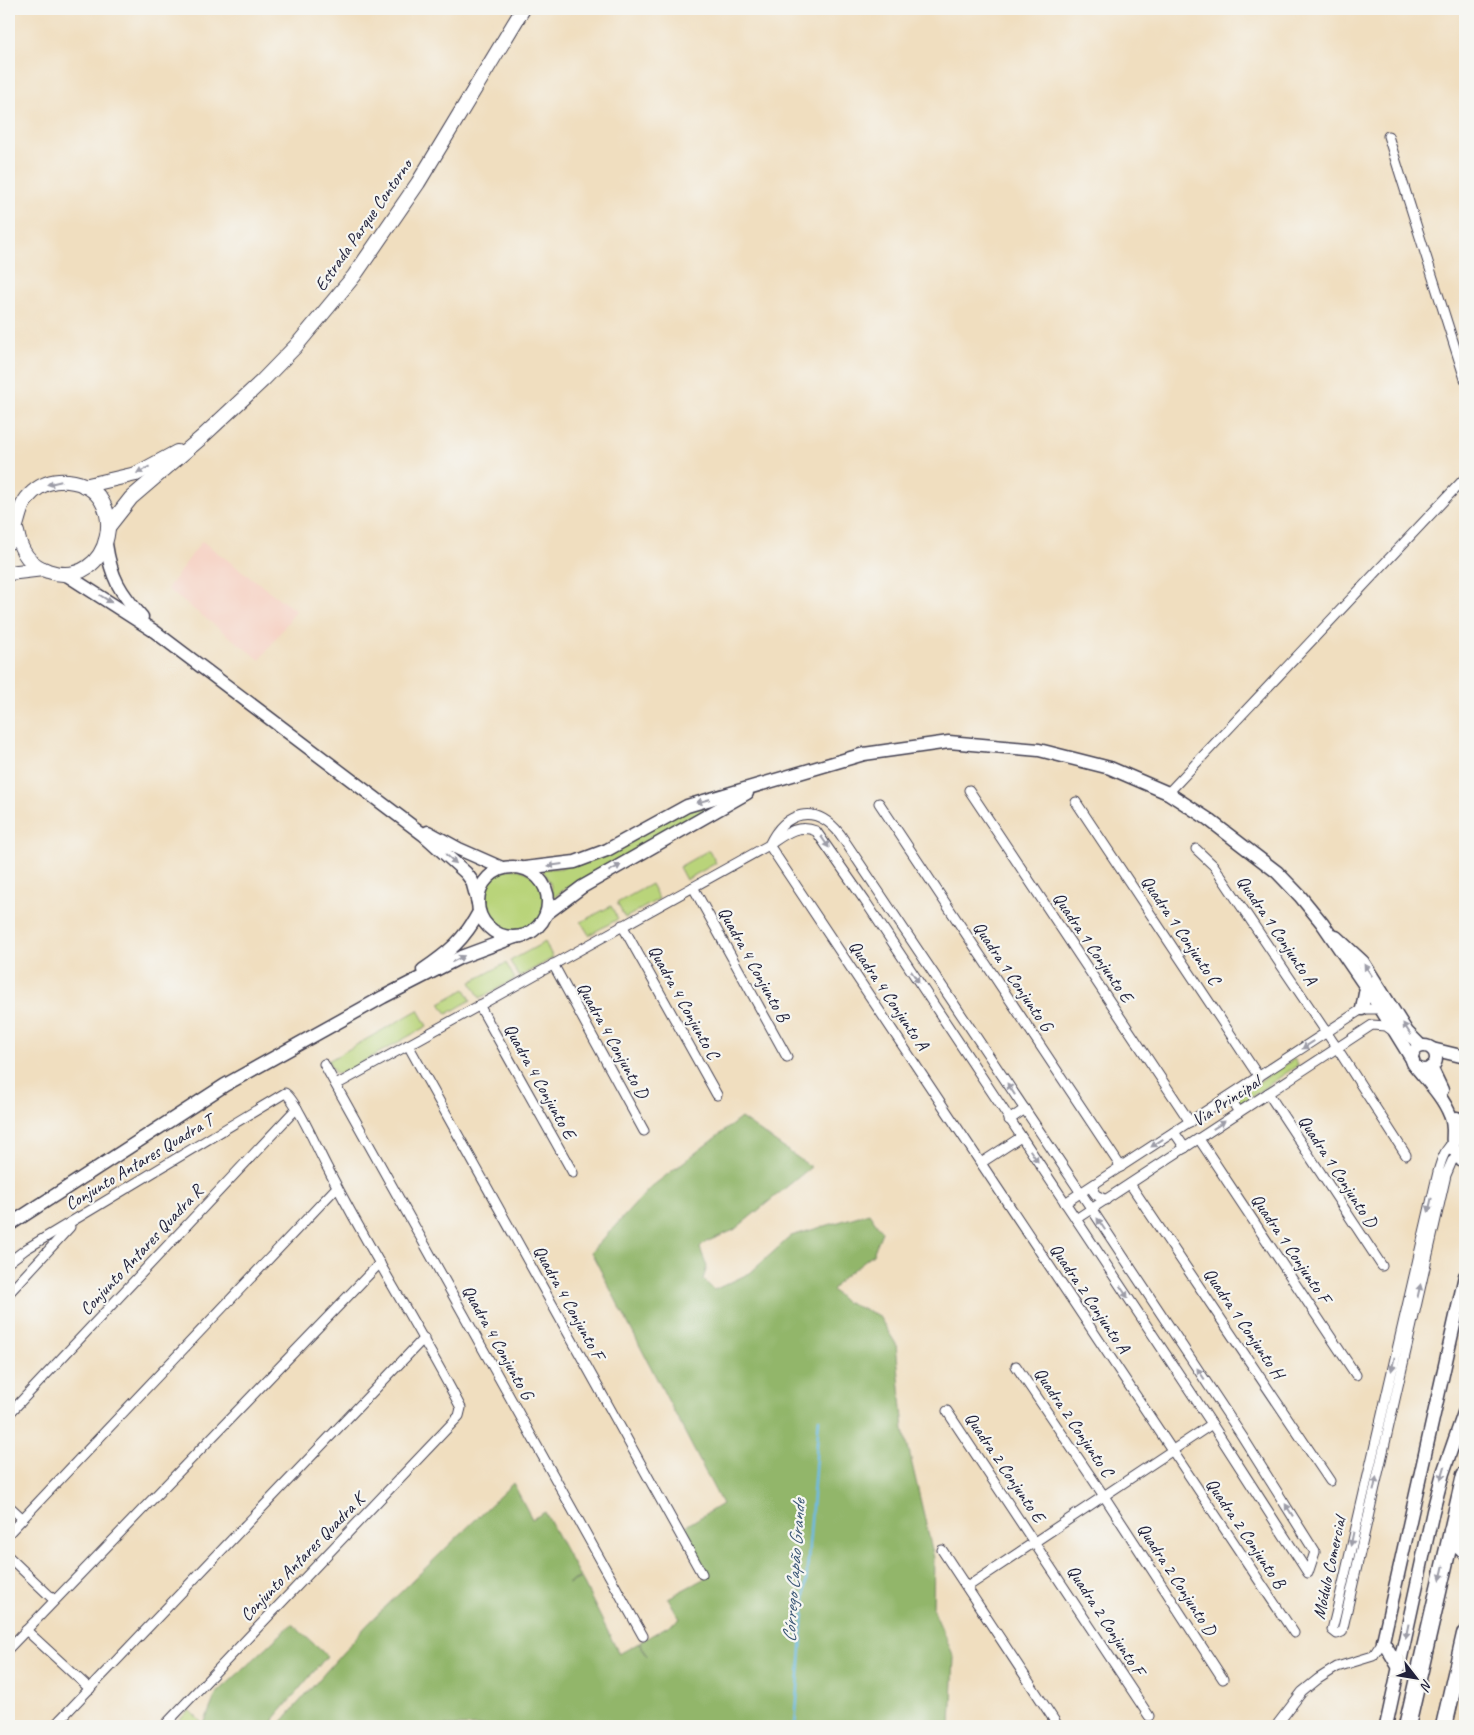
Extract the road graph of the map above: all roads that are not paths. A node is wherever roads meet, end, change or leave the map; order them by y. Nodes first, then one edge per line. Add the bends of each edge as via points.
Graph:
1 (523, 9) edge
2 (1388, 136) dead end
3 (1465, 379) edge
4 (201, 438) junction
5 (1465, 480) edge
6 (84, 486) junction
7 (109, 526) junction
8 (13, 537) edge
9 (106, 544) junction
10 (43, 569) junction
11 (9, 573) edge
12 (65, 574) junction
13 (154, 631) junction
14 (767, 782) junction
15 (969, 790) dead end
16 (1168, 793) junction
17 (1076, 802) dead end
18 (879, 803) dead end
19 (400, 816) junction
20 (769, 845) junction
21 (1196, 849) dead end
22 (502, 868) junction
23 (525, 868) junction
24 (693, 887) junction
25 (880, 891) junction
26 (865, 901) junction
27 (479, 908) junction
28 (546, 914) junction
29 (1322, 923) junction
30 (622, 925) junction
31 (515, 937) junction
32 (553, 964) junction
33 (1366, 988) junction
34 (383, 997) junction
35 (479, 1005) junction
36 (1362, 1009) junction
37 (1381, 1009) junction
38 (1395, 1011) junction
39 (1327, 1033) junction
40 (1396, 1033) junction
41 (408, 1045) junction
42 (1337, 1048) junction
43 (1430, 1055) junction
44 (787, 1057) dead end
45 (1465, 1057) edge
46 (324, 1064) dead end
47 (1414, 1064) junction
48 (1465, 1064) edge
49 (1259, 1077) junction
50 (336, 1085) junction
51 (1268, 1093) junction
52 (717, 1095) dead end
53 (1229, 1097) junction
54 (297, 1108) junction
55 (1025, 1109) junction
56 (1239, 1112) junction
57 (1009, 1120) junction
58 (1190, 1122) junction
59 (644, 1131) dead end
60 (1174, 1132) junction
61 (1021, 1137) junction
62 (1199, 1139) junction
63 (1185, 1148) junction
64 (1461, 1149) edge
65 (1406, 1155) dead end
66 (981, 1163) junction
67 (1121, 1167) junction
68 (573, 1173) dead end
69 (1442, 1173) junction
70 (1095, 1184) junction
71 (1130, 1184) junction
72 (337, 1187) junction
73 (1081, 1193) junction
74 (1106, 1200) junction
75 (1065, 1203) junction
76 (1092, 1209) junction
77 (79, 1218) junction
78 (1076, 1219) junction
79 (9, 1226) edge
80 (26, 1249) junction
81 (9, 1262) edge
82 (37, 1262) junction
83 (380, 1263) junction
84 (1382, 1266) dead end
85 (1465, 1276) edge
86 (9, 1292) edge
87 (1149, 1296) junction
88 (1134, 1306) junction
89 (424, 1338) junction
90 (1016, 1366) dead end
91 (1356, 1375) dead end
92 (1465, 1410) edge
93 (947, 1411) dead end
94 (9, 1414) edge
95 (1212, 1424) junction
96 (1383, 1429) junction
97 (1242, 1436) junction
98 (1227, 1446) junction
99 (1172, 1450) junction
100 (1465, 1475) edge
101 (1330, 1481) dead end
102 (1104, 1496) junction
103 (9, 1506) edge
104 (1433, 1511) junction
105 (1357, 1517) junction
106 (22, 1518) junction
107 (1368, 1520) junction
108 (1410, 1521) junction
109 (1452, 1531) junction
110 (9, 1533) edge
111 (1035, 1542) junction
112 (942, 1550) dead end
113 (1465, 1551) edge
114 (9, 1557) edge
115 (702, 1574) dead end
116 (967, 1586) junction
117 (54, 1600) junction
118 (1336, 1614) junction
119 (1346, 1615) junction
120 (26, 1630) junction
121 (1294, 1633) dead end
122 (1465, 1634) edge
123 (643, 1636) dead end
124 (1384, 1641) junction
125 (9, 1648) edge
126 (1399, 1668) junction
127 (1223, 1679) dead end
128 (90, 1689) junction
129 (1149, 1716) dead end
130 (61, 1719) junction
131 (54, 1726) edge
132 (69, 1726) edge
133 (164, 1726) edge
134 (1058, 1726) edge
135 (1276, 1726) edge
136 (1386, 1726) edge
137 (1407, 1726) edge
138 (1444, 1726) edge

1 - 4 main road, Estrada Parque Contorno via 418,183 354,276 296,346
2 - 3 street
4 -> 6 main road via 136,474
4 - 7 main road via 130,498
5 - 16 street
6 - 7 main road via 102,502
6 -> 8 main road via 62,481 37,489 25,500
7 - 9 main road
8 - 10 main road via 28,558
9 - 12 main road via 94,562
9 - 13 main road via 116,584
10 - 11 main road
10 - 12 main road
12 -> 13 main road
13 - 19 main road via 328,765
14 - 16 main road via 864,754 949,742 1039,750 1110,768
14 -> 23 main road via 687,806 575,862
28 -> 14 main road via 582,887
15 - 58 street, Quadra 1 Conjunto E
16 - 29 main road via 1277,872
17 - 49 street, Quadra 1 Conjunto C
18 - 67 street, Quadra 1 Conjunto G
19 - 22 main road via 458,849
19 -> 27 main road via 466,873 472,881
20 - 24 street
20 - 25 street via 779,827 792,817 808,814 821,817 835,828
20 -> 26 street via 796,828 816,831
20 - 66 street, Quadra 4 Conjunto A
21 - 39 street, Quadra 1 Conjunto A via 1214,866
22 - 23 main road
22 - 27 main road via 487,878 479,894
23 - 28 main road via 535,874 545,887
24 - 30 street
24 - 44 street, Quadra 4 Conjunto B
25 - 26 street
55 -> 25 street
26 -> 57 street
27 - 31 main road via 493,931
27 - 34 main road via 463,939
28 - 31 main road via 534,930
29 - 33 main road
38 -> 29 main road via 1363,962
30 - 32 street
30 - 52 street, Quadra 4 Conjunto C
34 -> 31 main road via 461,957
32 - 35 street
32 - 59 street, Quadra 4 Conjunto D
33 - 36 main road
33 - 37 main road
34 - 79 main road via 226,1085
35 - 41 street
35 - 68 street, Quadra 4 Conjunto E
36 - 37 street
36 - 39 street, Via Principal
37 - 38 main road
37 - 40 main road
43 -> 38 main road via 1407,1032
39 - 42 street, Quadra 1 Conjunto A
39 -> 49 street, Via Principal
40 - 42 street, Via Principal via 1386,1026 1372,1025
40 - 47 main road
41 - 50 street
41 - 115 street, Quadra 4 Conjunto F
42 - 51 street, Via Principal
42 - 65 street, Quadra 1 Conjunto A
43 - 45 main road
43 - 47 main road via 1413,1054
43 - 47 main road via 1423,1070
43 - 48 main road
43 - 64 main road via 1436,1079 1451,1103
46 - 50 street, Quadra 4 Conjunto G
47 - 64 main road via 1445,1104
49 - 53 street, Via Principal
50 - 123 street, Quadra 4 Conjunto G
51 - 56 street, Via Principal
51 - 84 street, Quadra 1 Conjunto D
53 - 56 street
53 - 58 street, Via Principal
54 - 72 street
54 - 77 street, Conjunto Antares Quadra T via 288,1094 282,1094
54 - 94 street, Conjunto Antares Quadra R
55 - 57 street
55 - 73 street
62 -> 56 street, Via Principal
57 - 61 street
58 - 60 street, Via Principal
60 - 63 street
60 -> 67 street, Via Principal
61 - 66 street
61 -> 75 street
62 - 63 street, Via Principal
62 - 91 street, Quadra 1 Conjunto F
63 - 71 street, Via Principal
64 - 69 street, Módulo Comercial
64 - 69 street, Módulo Comercial via 1443,1157
66 - 99 street, Quadra 2 Conjunto A
67 - 70 street, Via Principal
69 - 96 street, Módulo Comercial
70 - 73 street, Via Principal
70 - 74 street via 1096,1195
71 - 74 street, Via Principal
71 - 101 street, Quadra 1 Conjunto H
72 - 83 street
72 - 106 street
73 - 75 street, Via Principal
73 - 76 street
74 - 76 street, Via Principal
75 - 78 street
76 - 78 street, Via Principal
87 -> 76 street
77 - 80 street, Conjunto Antares Quadra T
77 - 82 street
78 -> 88 street
80 - 81 street, Conjunto Antares Quadra T
80 - 82 street
82 - 86 street
83 - 89 street
83 - 117 street
85 - 108 main road
87 - 88 street
97 -> 87 street
88 - 95 street
89 - 128 street
89 - 133 street, Conjunto Antares Quadra K via 461,1408 459,1416
90 - 102 street, Quadra 2 Conjunto C
92 -> 104 main road
93 - 111 street, Quadra 2 Conjunto E
95 - 98 street
95 - 99 street
96 - 105 street, Módulo Comercial
107 -> 96 street, Módulo Comercial
97 - 98 street
98 -> 97 street via 1308,1573 1315,1552
99 - 102 street
99 - 121 street, Quadra 2 Conjunto B
100 - 109 highway
102 - 111 street
102 - 127 street, Quadra 2 Conjunto D
103 - 106 street
104 - 108 main road
104 -> 126 main road
105 - 107 street
105 -> 118 street, Módulo Comercial
106 - 110 street
107 - 119 street, Módulo Comercial
108 - 124 main road
109 - 113 highway via 1456,1543
109 -> 137 highway
111 - 116 street
111 - 129 street, Quadra 2 Conjunto F
112 - 116 street
114 - 117 street
116 - 134 street
117 - 120 street
118 - 119 street
118 - 119 street, Módulo Comercial via 1332,1630 1337,1634 1342,1632
120 - 125 street
120 - 128 street
122 - 138 highway
124 - 126 main road
124 - 135 street via 1373,1656 1337,1667 1302,1692
126 - 136 main road
128 - 130 street
130 - 131 street
130 - 132 street

